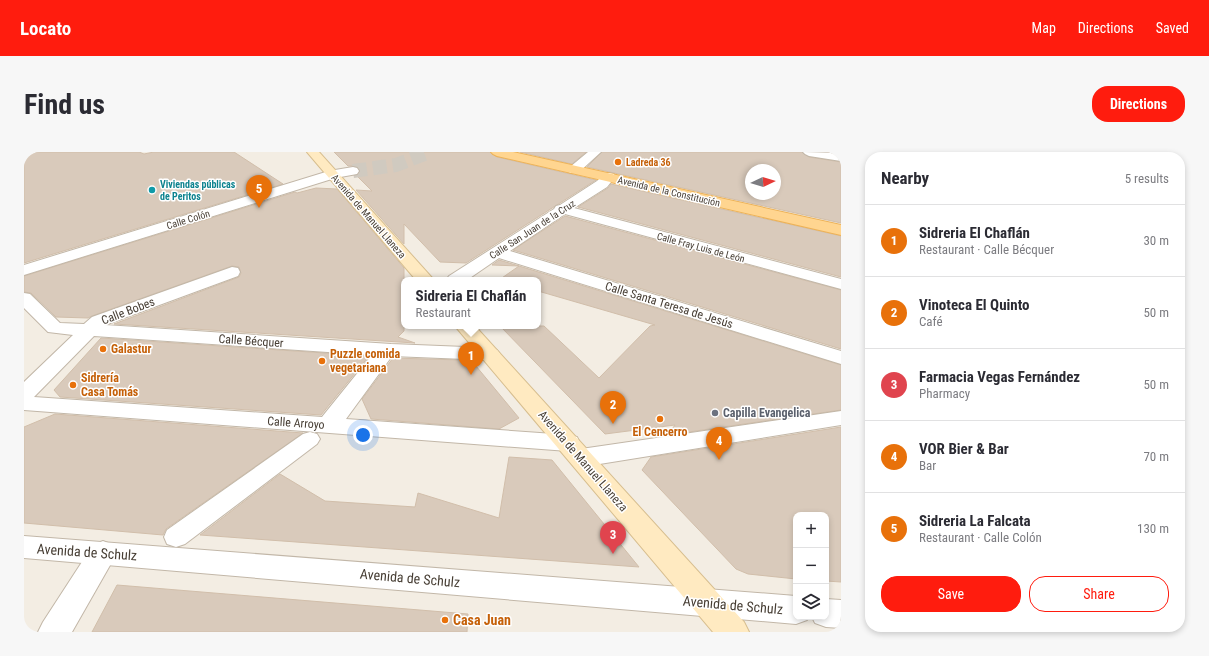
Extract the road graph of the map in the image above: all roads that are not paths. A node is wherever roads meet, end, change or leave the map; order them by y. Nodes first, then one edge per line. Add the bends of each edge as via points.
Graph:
1 (313, 152) edge
2 (497, 152) edge
3 (595, 152) edge
4 (809, 152) edge
5 (841, 157) edge
6 (574, 170) junction
7 (353, 171) tunnel mouth
8 (333, 174) junction
9 (609, 177) junction
10 (562, 209) junction
11 (841, 230) edge
12 (496, 252) junction
13 (24, 270) edge
14 (232, 272) dead end
15 (422, 277) edge
16 (459, 277) edge
17 (841, 284) edge
18 (24, 298) edge
19 (468, 329) edge
20 (88, 331) junction
21 (388, 349) junction
22 (490, 354) junction
23 (841, 358) edge
24 (24, 394) edge
25 (24, 404) edge
26 (841, 418) edge
27 (319, 432) junction
28 (574, 450) junction
29 (176, 537) dead end
30 (24, 546) edge
31 (103, 553) junction
32 (707, 602) junction
33 (793, 610) edge
34 (829, 613) edge
35 (841, 614) edge
36 (54, 632) edge
37 (733, 632) edge

1 - 8 main road, Avenida de Manuel Llaneza
2 - 6 main road, Avenida de la Constitución
3 - 6 street
4 - 5 street
6 - 9 main road, Avenida de la Constitución
7 - 8 street, Calle Colón
8 - 13 street, Calle Colón
8 - 15 main road, Avenida de Manuel Llaneza
9 - 10 street, Calle San Juan de la Cruz
9 - 11 main road, Avenida de la Constitución
10 - 12 street, Calle San Juan de la Cruz
10 - 17 street, Calle Fray Luis de León
12 - 16 street, Calle San Juan de la Cruz
12 - 23 street, Calle Santa Teresa de Jesús
14 - 20 street, Calle Bobes via 99,321
18 - 20 street, Calle Bécquer via 55,328
19 - 22 main road, Avenida de Manuel Llaneza
20 - 21 street, Calle Bécquer
20 - 24 street, Calle Bobes
21 - 22 street, Calle Bécquer
21 - 27 street
22 - 28 main road, Avenida de Manuel Llaneza
25 - 27 street, Calle Arroyo
26 - 28 street, Calle Arroyo
27 - 28 street, Calle Arroyo
27 - 29 street
28 - 32 main road, Avenida de Manuel Llaneza
30 - 31 street, Avenida de Schulz
31 - 32 street, Avenida de Schulz
31 - 36 street
32 - 33 street, Avenida de Schulz
32 - 37 main road, Avenida de Manuel Llaneza
34 - 35 street

